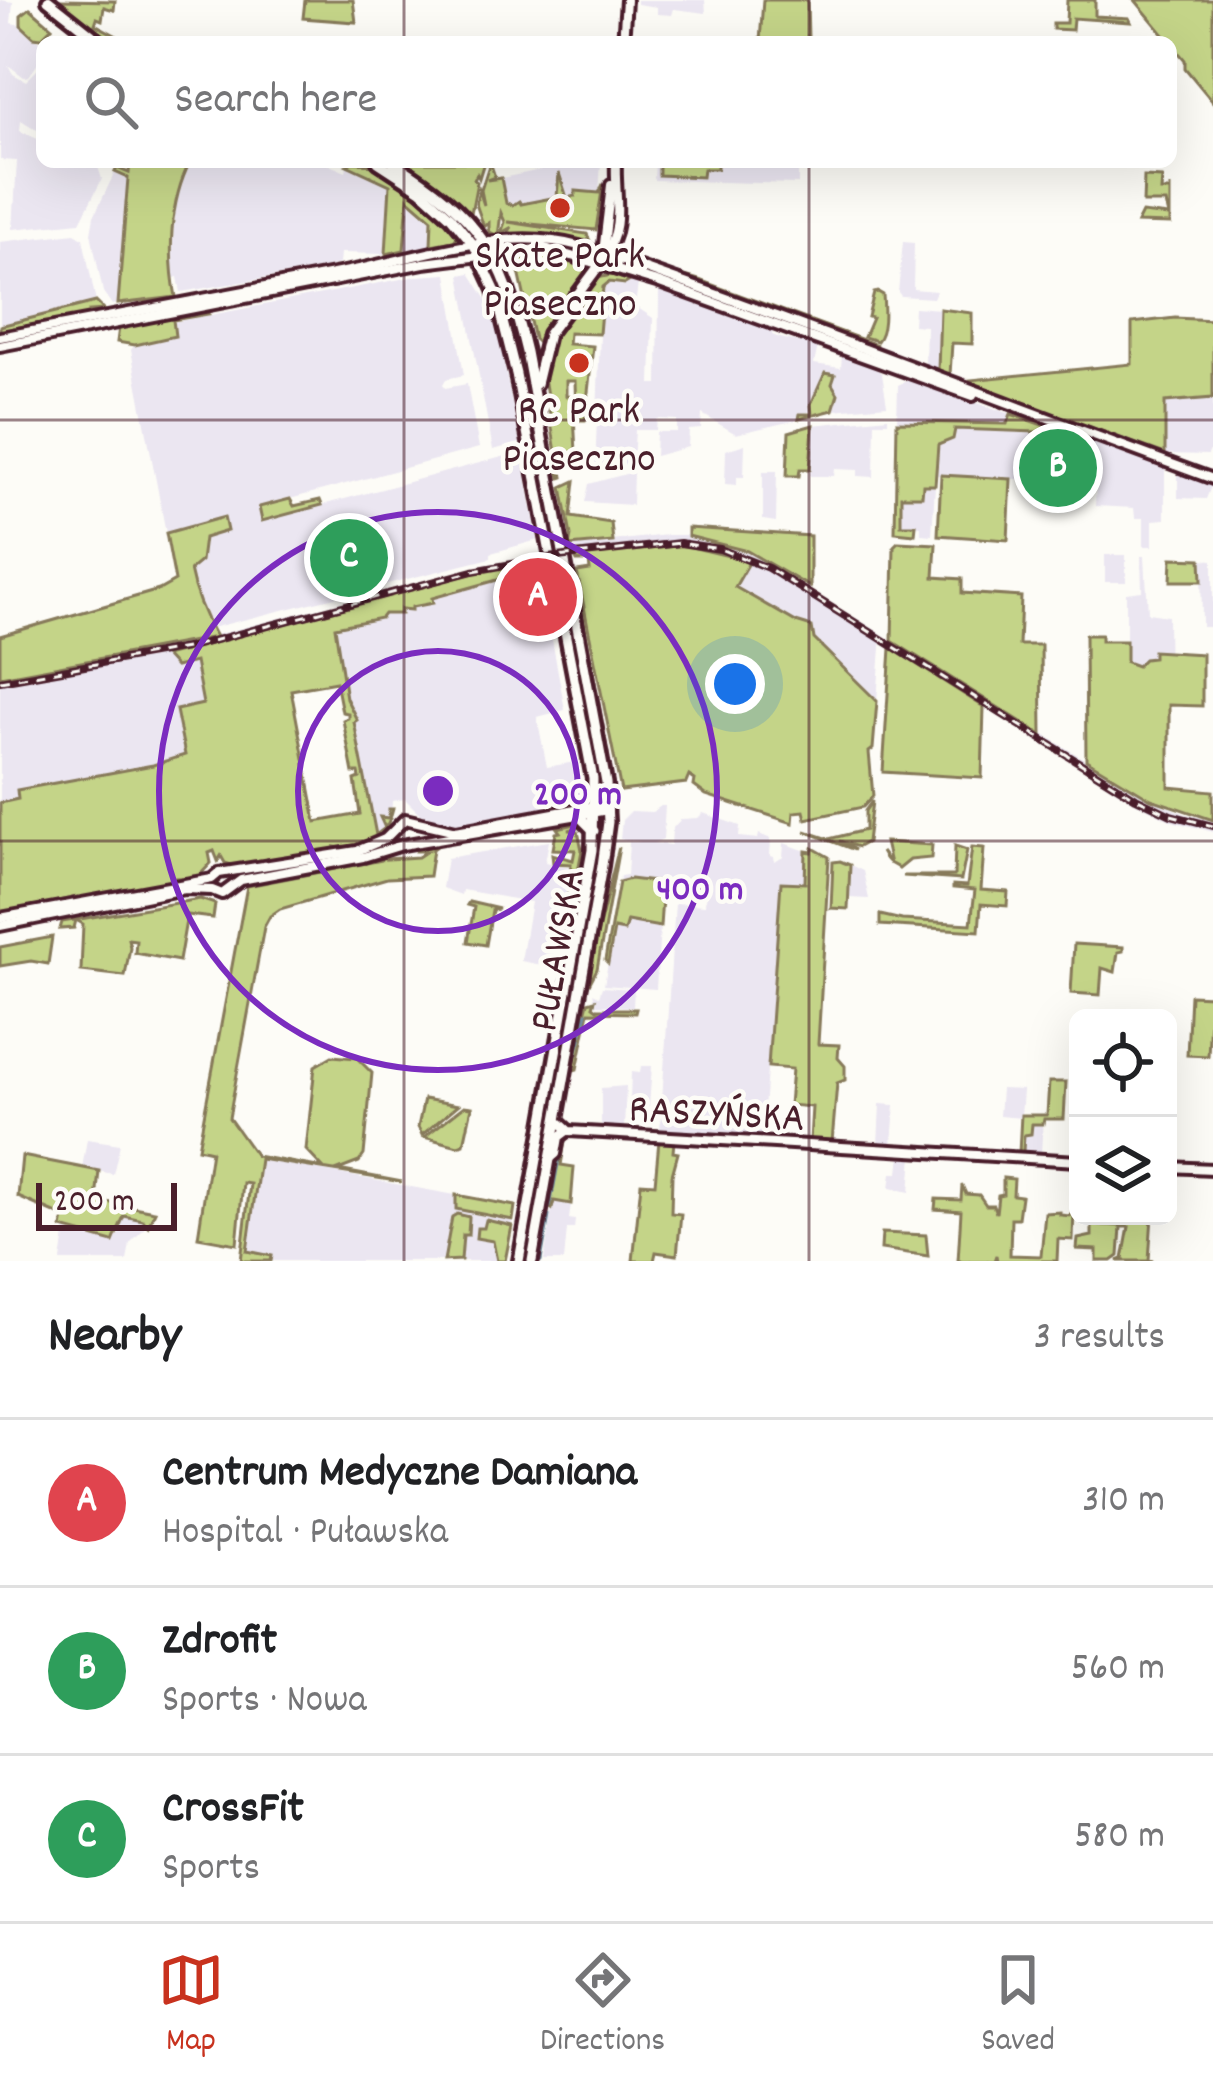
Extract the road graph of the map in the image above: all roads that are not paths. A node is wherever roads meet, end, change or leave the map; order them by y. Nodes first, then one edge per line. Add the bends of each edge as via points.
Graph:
1 (48, 0) edge
2 (626, 0) edge
3 (93, 36) edge
4 (623, 36) edge
5 (387, 168) edge
6 (402, 168) edge
7 (613, 168) edge
8 (607, 245) junction
9 (490, 247) junction
10 (477, 250) junction
11 (587, 253) junction
12 (602, 259) junction
13 (615, 259) junction
14 (0, 341) edge
15 (891, 363) junction
16 (536, 407) junction
17 (1213, 479) edge
18 (608, 807) junction
19 (588, 810) junction
20 (415, 820) junction
21 (607, 830) junction
22 (394, 831) junction
23 (418, 843) junction
24 (401, 845) junction
25 (229, 880) junction
26 (212, 884) junction
27 (0, 922) edge
28 (556, 1119) junction
29 (569, 1131) junction
30 (549, 1160) junction
31 (1069, 1161) edge
32 (1177, 1167) edge
33 (1213, 1169) edge
34 (519, 1261) edge
35 (532, 1261) edge

1 - 3 main road
2 - 4 street
5 - 10 main road via 436,202
6 - 9 main road, PUŁAWSKA via 445,196
7 - 8 street
8 - 11 street
8 - 12 street
8 - 13 street
9 - 10 street
9 - 11 street
9 - 16 main road, PUŁAWSKA via 518,317
10 - 14 street
10 - 19 main road, PUŁAWSKA via 514,366
11 - 12 street
12 - 13 street
12 - 15 street
12 - 16 main road via 543,343
13 - 15 street
15 - 17 street
16 - 18 main road, PUŁAWSKA
18 - 19 street
18 - 21 main road, PUŁAWSKA
19 - 20 street via 456,831
19 - 21 main road
19 - 23 street
19 - 34 main road, PUŁAWSKA via 594,831
20 - 22 street via 402,820
20 - 23 street
21 - 28 main road, PUŁAWSKA
22 - 24 street
22 - 25 street via 357,851
23 - 24 street
24 - 25 street
25 - 26 street via 219,873
25 - 26 street via 225,894
26 - 27 street
28 - 29 street, RASZYŃSKA
28 - 30 main road, PUŁAWSKA
29 - 30 street, RASZYŃSKA
29 - 31 street, RASZYŃSKA
30 - 35 main road, PUŁAWSKA
32 - 33 street

